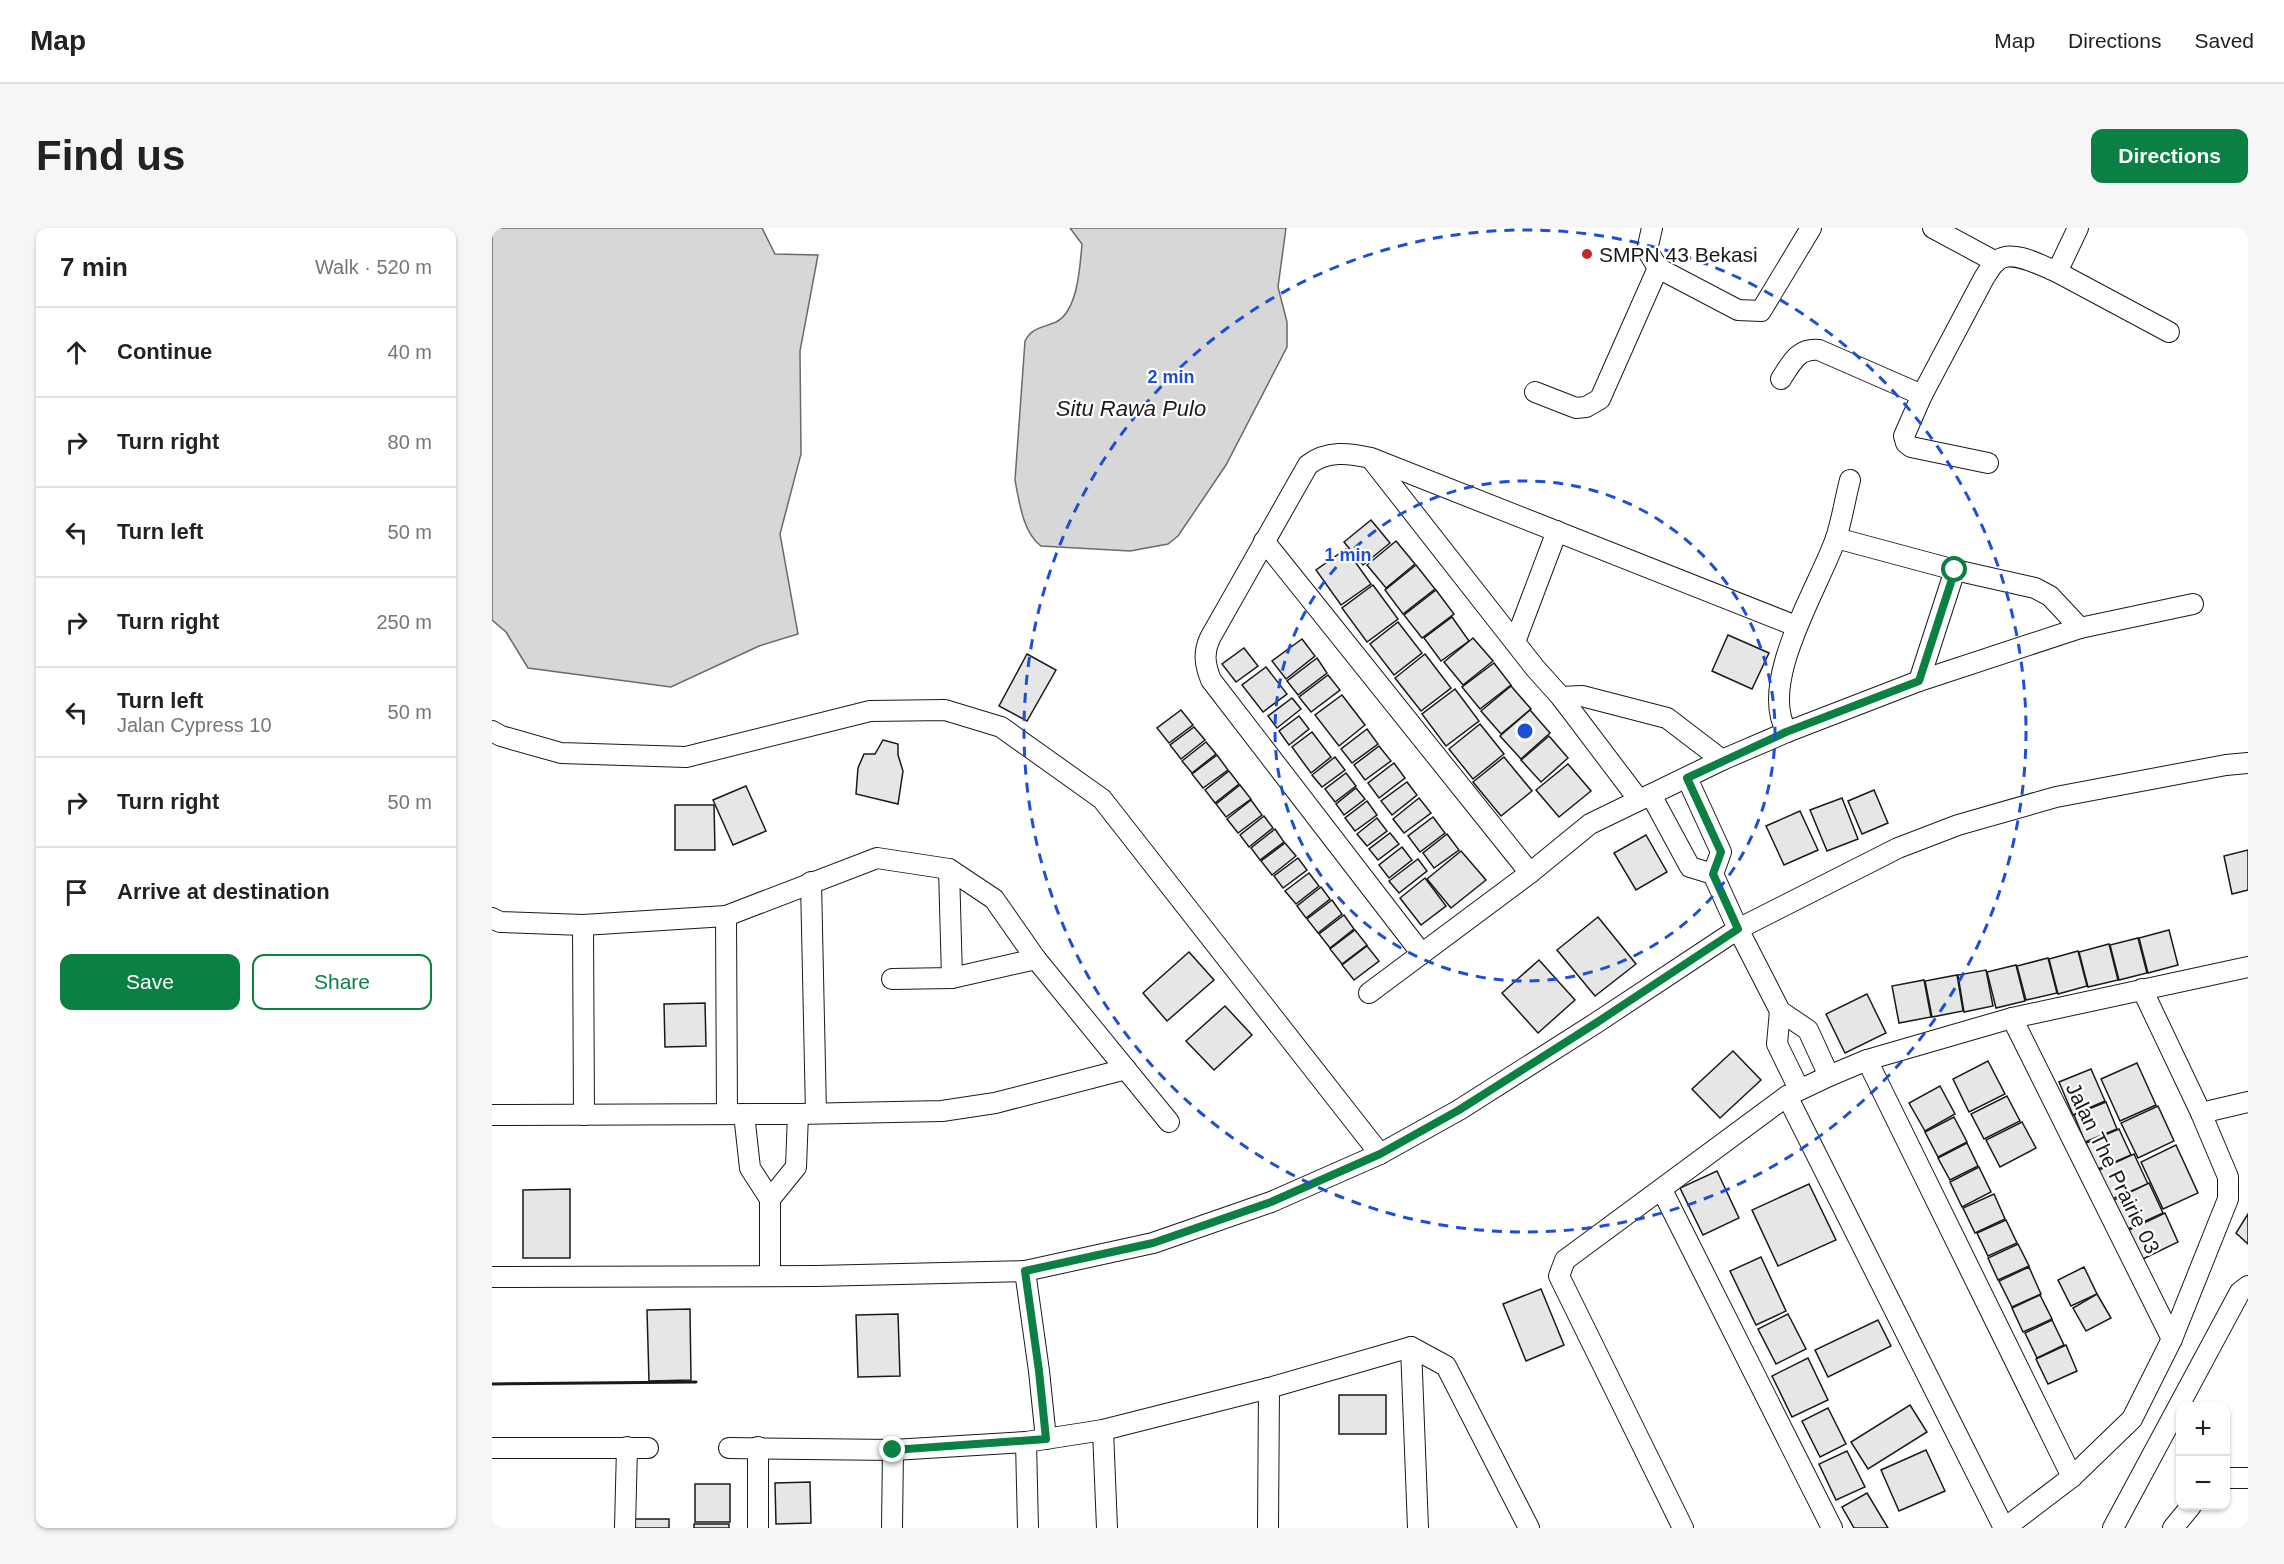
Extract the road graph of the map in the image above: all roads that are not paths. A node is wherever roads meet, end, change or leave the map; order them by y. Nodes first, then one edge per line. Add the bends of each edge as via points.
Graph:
1 (1652, 228) edge
2 (1811, 228) edge
3 (1933, 228) edge
4 (2078, 228) edge
5 (1996, 261) junction
6 (1658, 268) junction
7 (2057, 272) junction
8 (2169, 332) dead end
9 (1781, 379) dead end
10 (1535, 392) dead end
11 (1922, 395) junction
12 (1371, 458) junction
13 (1988, 463) dead end
14 (1850, 480) dead end
15 (1557, 531) junction
16 (1836, 538) junction
17 (1264, 541) junction
18 (1955, 570) junction
19 (2193, 604) dead end
20 (1796, 626) junction
21 (2080, 628) junction
22 (1515, 642) junction
23 (1919, 681) junction
24 (1562, 697) junction
25 (492, 731) edge
26 (1786, 732) junction
27 (1722, 760) junction
28 (2248, 764) edge
29 (1687, 778) junction
30 (1645, 797) junction
31 (949, 869) junction
32 (1530, 873) junction
33 (1713, 874) junction
34 (811, 882) junction
35 (726, 916) junction
36 (492, 918) edge
37 (583, 925) junction
38 (1738, 929) junction
39 (1422, 954) junction
40 (1036, 959) junction
41 (2248, 967) edge
42 (952, 978) junction
43 (892, 979) dead end
44 (2142, 989) junction
45 (1369, 993) dead end
46 (1780, 1011) junction
47 (2012, 1018) junction
48 (1867, 1060) junction
49 (1126, 1069) junction
50 (1829, 1076) junction
51 (1793, 1093) junction
52 (2248, 1102) edge
53 (2201, 1113) junction
54 (735, 1114) junction
55 (807, 1114) junction
56 (492, 1115) edge
57 (584, 1115) junction
58 (1169, 1122) dead end
59 (1380, 1154) junction
60 (1662, 1190) junction
61 (770, 1199) junction
62 (1025, 1271) junction
63 (770, 1276) junction
64 (492, 1277) edge
65 (2248, 1286) edge
66 (2172, 1339) junction
67 (1411, 1347) junction
68 (1269, 1388) junction
69 (1103, 1430) junction
70 (1046, 1439) junction
71 (1026, 1442) junction
72 (627, 1447) junction
73 (758, 1447) junction
74 (492, 1448) edge
75 (648, 1448) dead end
76 (729, 1448) dead end
77 (893, 1450) junction
78 (2072, 1477) junction
79 (2230, 1478) edge
80 (2248, 1478) edge
81 (2188, 1510) edge
82 (625, 1528) edge
83 (759, 1528) edge
84 (892, 1528) edge
85 (1028, 1528) edge
86 (1107, 1528) edge
87 (1268, 1528) edge
88 (1418, 1528) edge
89 (1529, 1528) edge
90 (1683, 1528) edge
91 (1832, 1528) edge
92 (2004, 1528) edge
93 (2113, 1528) edge
94 (2173, 1528) edge

1 - 6 street via 1647,250
2 - 6 street via 1761,311 1738,310
3 - 5 street
4 - 7 street
5 - 7 street via 2014,256
5 - 11 street
6 - 10 street via 1600,399 1576,408
7 - 8 street
9 - 11 street via 1796,356 1810,349 1819,350
11 - 13 street via 1904,436 1906,443
12 - 15 street
12 - 17 street via 1352,454 1315,459
12 - 22 street
14 - 16 street
15 - 20 street
15 - 22 street
16 - 18 street
16 - 20 street
17 - 32 street
17 - 39 street via 1207,644 1205,659 1211,680
18 - 21 street via 2043,591
18 - 23 street
19 - 21 street
20 - 26 street via 1778,692 1778,712
21 - 23 street
22 - 24 street
23 - 26 street
24 - 27 street via 1582,696 1667,718
24 - 30 street
25 - 59 street via 561,753 686,757 870,711 945,710 1000,727 1102,799
26 - 27 street
27 - 29 street
28 - 38 street via 2056,797 1958,825 1898,848
29 - 30 street
29 - 33 street via 1721,852
30 - 32 street via 1590,824
30 - 33 street via 1690,867
31 - 34 street via 877,858
31 - 40 street via 994,899
31 - 42 street
32 - 39 street
33 - 38 street
34 - 35 street
34 - 55 street
35 - 37 street
35 - 54 street
36 - 37 street via 500,922
37 - 57 street
38 - 46 street
38 - 59 street via 1459,1110
39 - 45 street
40 - 42 street
40 - 49 street
41 - 44 street
42 - 43 street
44 - 47 street
44 - 53 street
46 - 50 street via 1808,1030
46 - 51 street via 1777,1044
47 - 48 street
47 - 66 street, Jalan The Prairie 03
48 - 50 street
48 - 78 street
49 - 55 street via 968,1108
49 - 58 street
50 - 51 street
51 - 60 street
51 - 92 street
52 - 53 street
53 - 66 street via 2228,1177 2228,1199
54 - 55 street
54 - 57 street
54 - 61 street via 750,1168
55 - 61 street via 796,1167
56 - 57 street
59 - 62 street via 1271,1202 1153,1243
60 - 90 street via 1565,1260 1559,1276
60 - 91 street
61 - 63 street
62 - 63 street
62 - 70 street
63 - 64 street
65 - 93 street via 2240,1292
66 - 78 street via 2132,1419
67 - 68 street
67 - 88 street
67 - 89 street via 1446,1366
68 - 69 street
68 - 87 street
69 - 70 street
69 - 86 street
70 - 71 street
71 - 77 street
71 - 85 street
72 - 74 street
72 - 75 street
72 - 82 street
73 - 76 street
73 - 77 street
73 - 83 street
77 - 84 street
78 - 92 street
79 - 80 street
81 - 94 street

